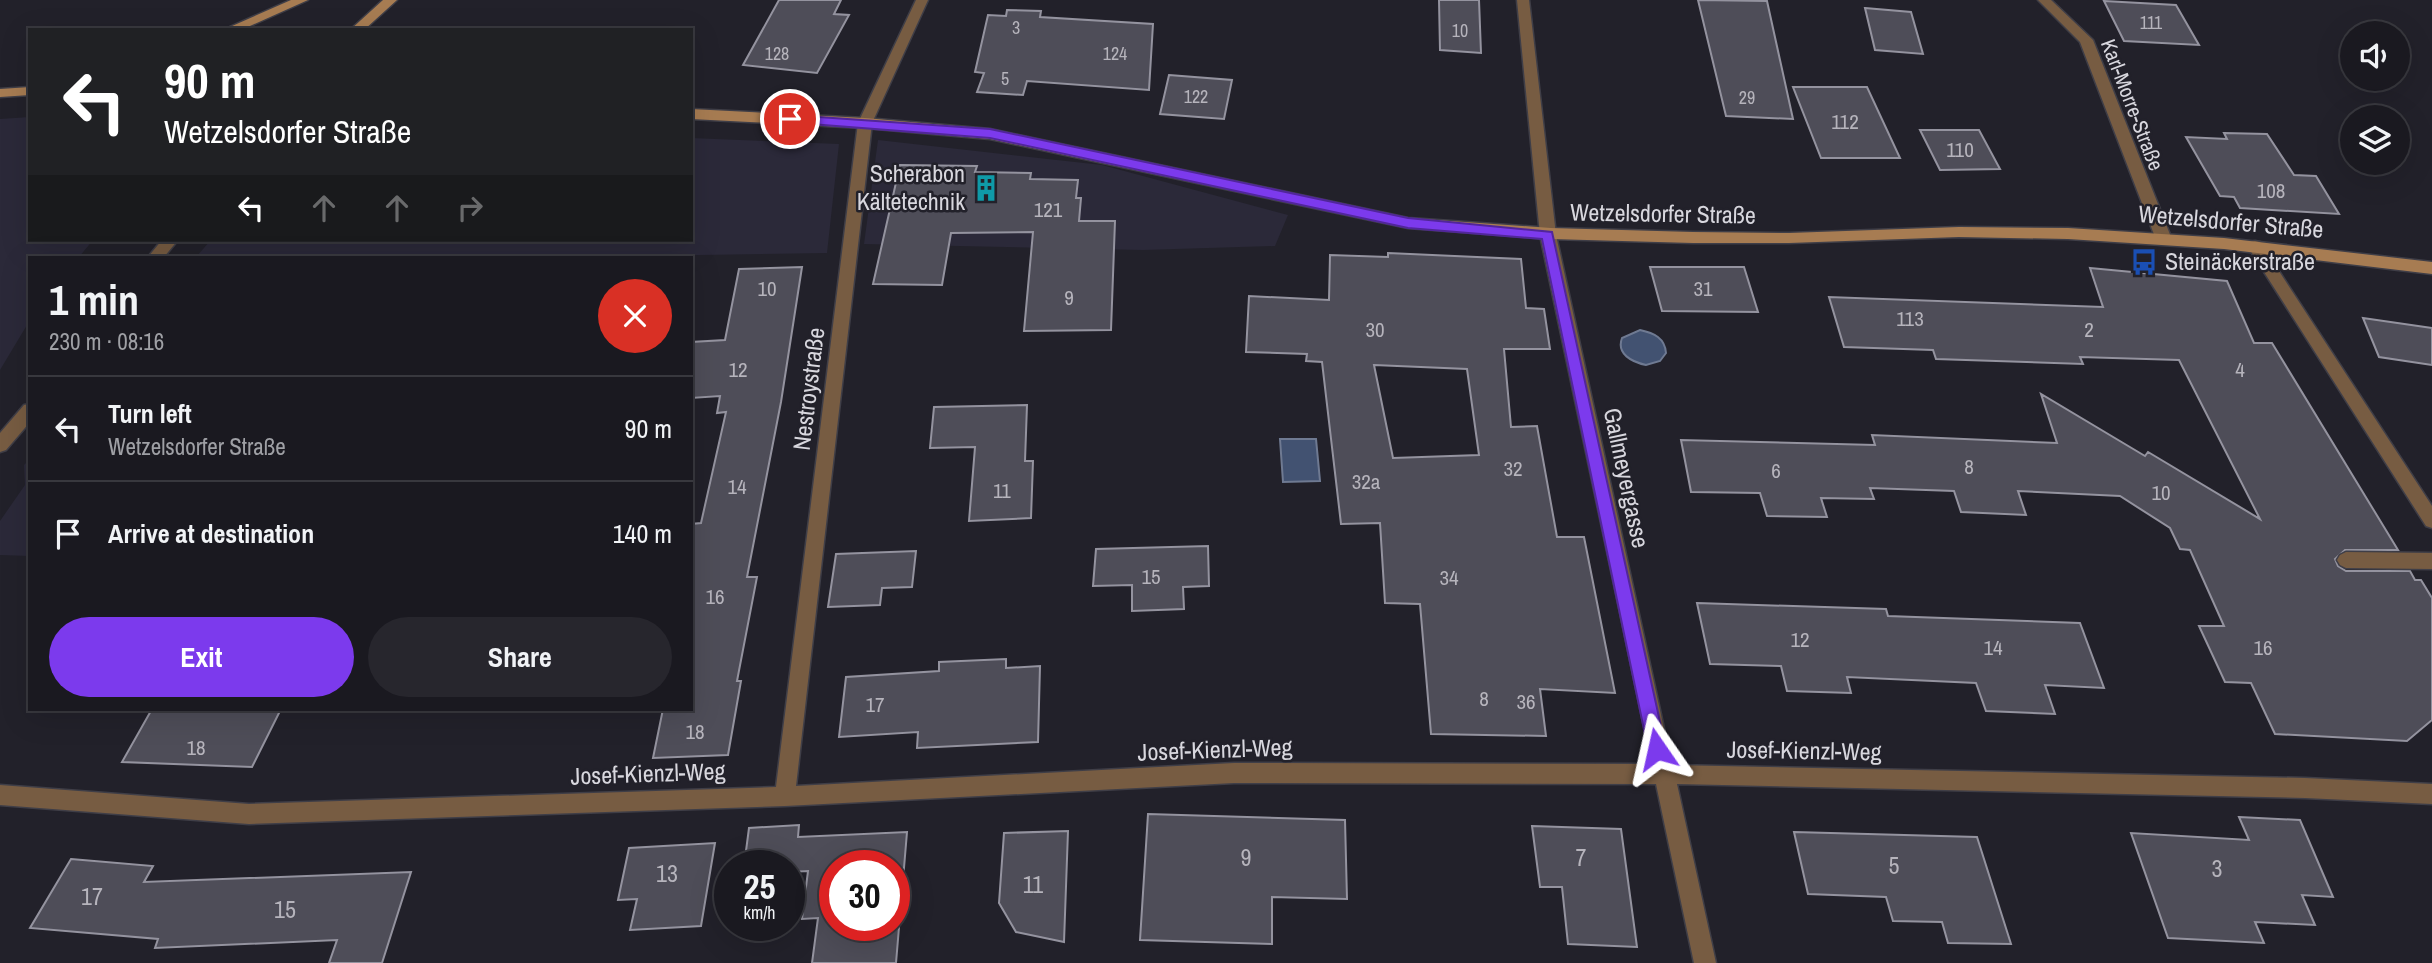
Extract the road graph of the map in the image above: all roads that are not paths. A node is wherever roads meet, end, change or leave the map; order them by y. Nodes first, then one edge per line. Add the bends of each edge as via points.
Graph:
1 (302, 0) edge
2 (391, 0) edge
3 (922, 0) edge
4 (1523, 0) edge
5 (2044, 0) edge
6 (234, 28) edge
7 (358, 28) edge
8 (28, 91) edge
9 (0, 93) edge
10 (693, 114) edge
11 (865, 123) junction
12 (1548, 235) junction
13 (2163, 237) junction
14 (168, 242) edge
15 (2255, 246) junction
16 (157, 256) edge
17 (2432, 268) edge
18 (28, 412) edge
19 (0, 445) edge
20 (2432, 521) edge
21 (2346, 560) dead end
22 (2432, 561) edge
23 (1662, 774) junction
24 (2432, 793) edge
25 (0, 795) edge
26 (785, 796) junction
27 (1705, 963) edge

1 - 6 main road
2 - 7 main road
3 - 11 street, Nestroystraße
4 - 12 street, Gallmeyergasse
5 - 13 street, Karl-Morre-Straße via 2086,40
8 - 9 main road
10 - 11 main road, Wetzelsdorfer Straße
11 - 12 main road, Wetzelsdorfer Straße via 1029,140 1408,223
11 - 26 street, Nestroystraße
12 - 13 main road, Wetzelsdorfer Straße via 1712,238 1999,232
12 - 23 street, Gallmeyergasse
13 - 15 main road, Wetzelsdorfer Straße
14 - 16 street
15 - 17 main road, Wetzelsdorfer Straße
15 - 20 street
18 - 19 street
21 - 22 street
23 - 24 street, Josef-Kienzl-Weg
23 - 26 street, Josef-Kienzl-Weg via 1234,773
23 - 27 street, Gallmeyergasse
25 - 26 street, Josef-Kienzl-Weg via 249,814

